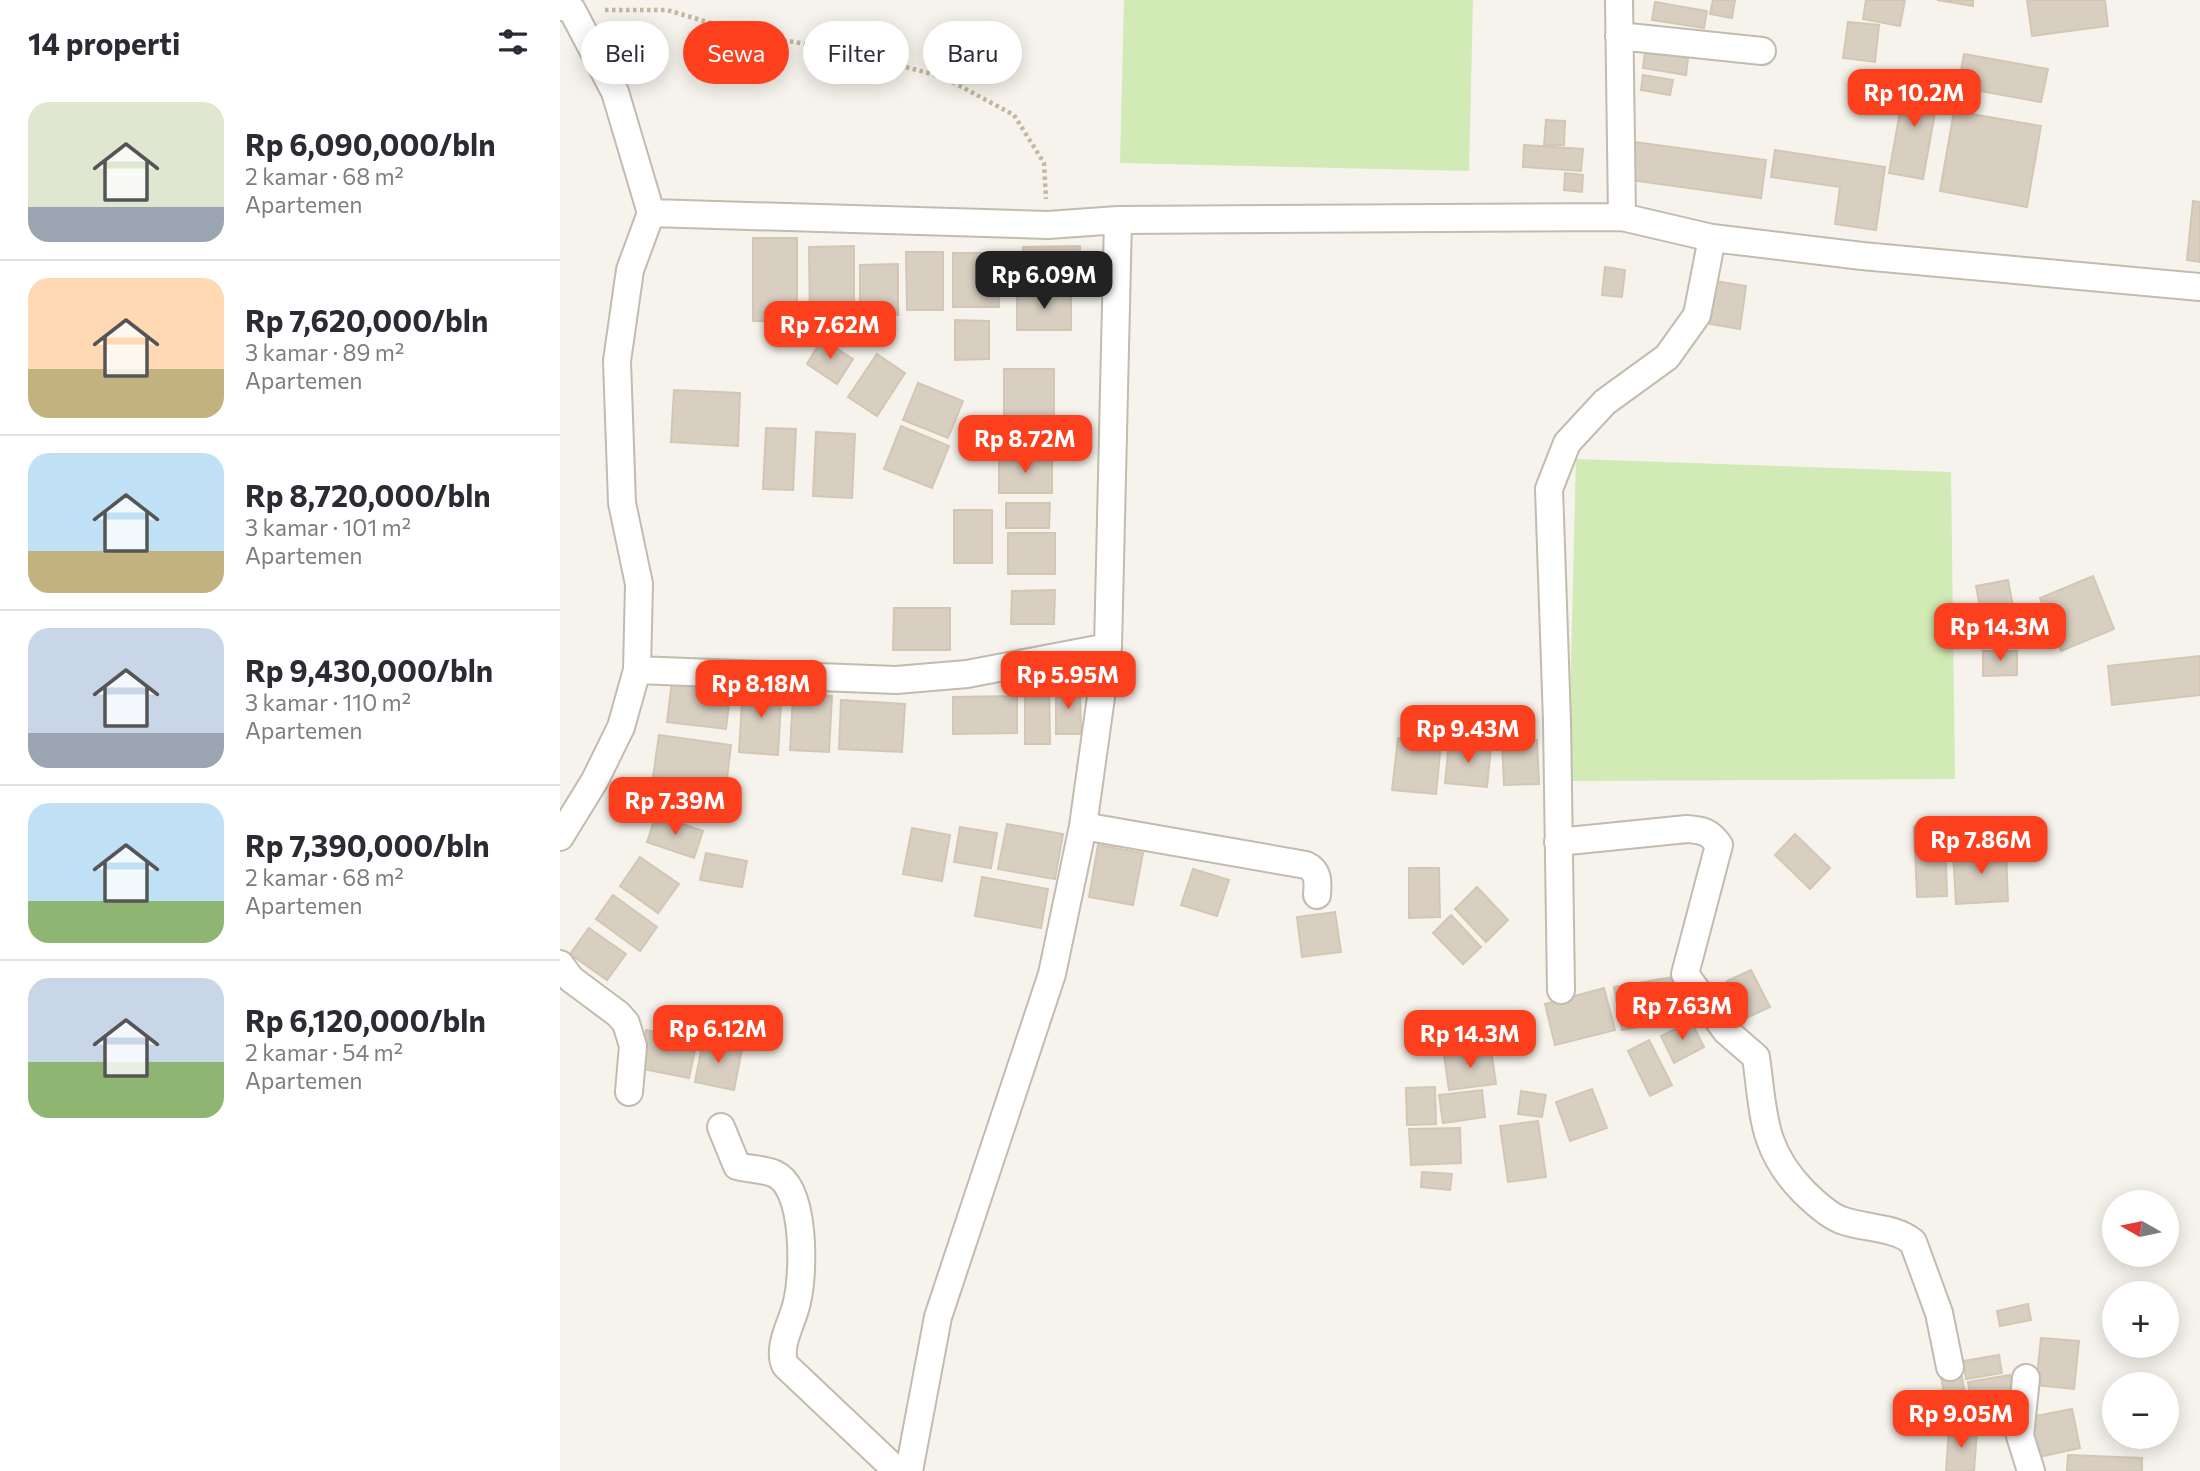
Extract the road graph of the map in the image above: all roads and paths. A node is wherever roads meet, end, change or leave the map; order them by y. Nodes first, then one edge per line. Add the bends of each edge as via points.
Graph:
1 (1619, 0) edge
2 (566, 8) edge
3 (1619, 36) junction
4 (1762, 51) dead end
5 (651, 213) junction
6 (1622, 218) junction
7 (1118, 220) junction
8 (1048, 225) junction
9 (1712, 238) junction
10 (2200, 287) edge
11 (1108, 647) junction
12 (637, 670) junction
13 (1083, 826) junction
14 (560, 837) edge
15 (1558, 842) junction
16 (1317, 895) dead end
17 (560, 964) edge
18 (1560, 990) dead end
19 (629, 1092) dead end
20 (721, 1126) dead end
21 (1950, 1367) dead end
22 (2026, 1378) dead end
23 (897, 1471) edge
24 (909, 1471) edge
25 (2031, 1471) edge

1 - 3 street
2 - 5 street via 615,92
2 - 8 path via 667,10 748,34 846,51 943,78 1014,115 1044,163
3 - 4 street
3 - 6 street
5 - 8 street
5 - 12 street via 629,270 617,361 622,503 639,584
6 - 7 street
6 - 9 street
7 - 8 street
7 - 11 street
9 - 10 street
9 - 15 street via 1697,314 1667,357 1605,402 1567,443 1549,489
11 - 12 street via 967,674 896,680
11 - 13 street
12 - 14 street via 621,727
13 - 16 street via 1306,864 1318,878
13 - 24 street via 1052,974 938,1317
15 - 18 street
15 - 21 street via 1687,829 1712,835 1719,845 1685,974 1726,1031 1756,1057 1766,1128 1782,1170 1838,1219 1890,1231 1913,1242 1938,1313
17 - 19 street via 571,979 626,1023 633,1046
20 - 23 street via 737,1166 775,1174 790,1187 802,1249 797,1302 783,1347 785,1365
22 - 25 street via 2020,1436

